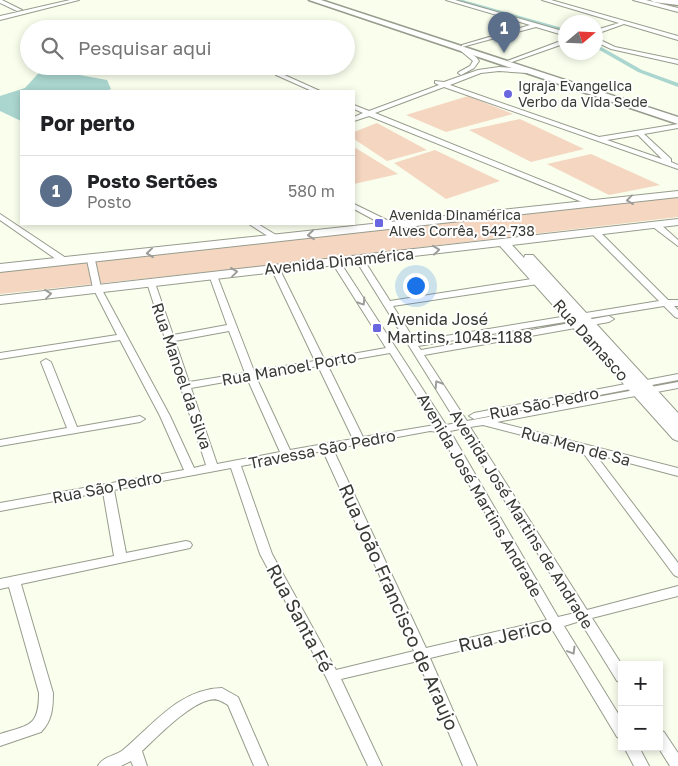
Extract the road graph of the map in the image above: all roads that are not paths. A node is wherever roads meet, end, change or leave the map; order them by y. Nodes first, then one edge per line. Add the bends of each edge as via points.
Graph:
1 (47, 0) edge
2 (66, 0) edge
3 (76, 0) edge
4 (313, 0) edge
5 (324, 0) edge
6 (449, 0) edge
7 (471, 0) edge
8 (545, 0) edge
9 (637, 0) edge
10 (654, 0) edge
11 (0, 1) edge
12 (678, 2) edge
13 (53, 3) junction
14 (19, 10) junction
15 (675, 10) edge
16 (0, 16) edge
17 (624, 22) junction
18 (537, 24) junction
19 (558, 27) edge
20 (603, 30) edge
21 (558, 31) edge
22 (678, 38) edge
23 (603, 43) edge
24 (558, 45) edge
25 (463, 48) junction
26 (510, 61) junction
27 (678, 62) edge
28 (527, 71) junction
29 (280, 75) edge
30 (436, 82) junction
31 (444, 85) junction
32 (315, 90) edge
33 (355, 107) edge
34 (369, 111) junction
35 (355, 114) edge
36 (678, 116) edge
37 (355, 118) edge
38 (678, 121) edge
39 (678, 126) edge
40 (639, 132) junction
41 (598, 139) junction
42 (675, 166) edge
43 (530, 176) junction
44 (678, 194) edge
45 (597, 204) junction
46 (355, 207) edge
47 (0, 216) edge
48 (678, 222) edge
49 (255, 225) edge
50 (656, 225) junction
51 (392, 226) junction
52 (594, 232) junction
53 (277, 238) junction
54 (509, 242) junction
55 (678, 244) edge
56 (359, 258) junction
57 (91, 260) junction
58 (335, 261) junction
59 (66, 262) junction
60 (0, 268) edge
61 (275, 268) junction
62 (213, 275) junction
63 (538, 281) junction
64 (151, 282) junction
65 (97, 288) junction
66 (0, 300) edge
67 (388, 304) junction
68 (674, 307) edge
69 (580, 320) junction
70 (233, 327) junction
71 (124, 337) junction
72 (169, 339) junction
73 (415, 348) junction
74 (393, 350) junction
75 (0, 356) edge
76 (46, 362) dead end
77 (321, 362) junction
78 (250, 374) junction
79 (678, 377) edge
80 (678, 385) edge
81 (185, 386) junction
82 (641, 388) junction
83 (140, 419) dead end
84 (479, 419) junction
85 (462, 422) junction
86 (678, 422) edge
87 (438, 427) junction
88 (73, 430) junction
89 (678, 436) edge
90 (360, 442) junction
91 (0, 443) edge
92 (326, 448) junction
93 (585, 449) junction
94 (287, 455) junction
95 (235, 465) junction
96 (213, 470) junction
97 (678, 472) edge
98 (191, 473) junction
99 (108, 488) junction
100 (0, 507) edge
101 (186, 544) dead end
102 (121, 559) junction
103 (678, 572) edge
104 (14, 581) junction
105 (0, 584) edge
106 (678, 591) edge
107 (582, 616) junction
108 (555, 623) junction
109 (422, 654) junction
110 (618, 671) edge
111 (332, 676) junction
112 (618, 726) edge
113 (0, 740) edge
114 (663, 742) edge
115 (134, 749) junction
116 (633, 751) edge
117 (105, 766) edge
118 (140, 766) edge
119 (261, 766) edge
120 (375, 766) edge
121 (470, 766) edge
122 (642, 766) edge
123 (678, 766) edge

1 - 13 street
2 - 13 street
3 - 16 street
4 - 25 main road
5 - 25 main road
6 - 18 street
7 - 19 street
8 - 17 street
9 - 15 main road
10 - 12 main road
11 - 14 street
12 - 15 main road via 670,6
13 - 14 street
14 - 16 street
17 - 20 street
17 - 22 street
18 - 21 street
18 - 25 street
23 - 27 street
24 - 26 street
25 - 26 main road
25 - 28 main road
25 - 30 street via 474,58 475,64
26 - 36 main road
28 - 31 street via 488,70
28 - 38 main road
29 - 32 street
30 - 31 street
30 - 34 street
31 - 34 street
31 - 41 street
33 - 34 street
34 - 35 street
34 - 37 street
34 - 43 street
39 - 40 street
40 - 41 street
40 - 42 street
41 - 42 street
43 - 45 street
43 - 45 street
44 -> 45 main road, Avenida Dinamérica
45 - 51 main road, Avenida Dinamérica
46 - 51 street
47 - 59 street
48 - 50 main road, Avenida Dinamérica
49 - 53 street
50 - 52 main road, Avenida Dinamérica
50 - 55 street
51 -> 53 main road, Avenida Dinamérica
52 - 54 main road, Avenida Dinamérica
52 - 68 street
53 -> 57 main road, Avenida Dinamérica
56 -> 54 main road, Avenida Dinamérica
54 - 63 main road, Rua Damasco
54 - 69 main road, Rua Damasco
56 - 58 main road, Avenida Dinamérica
56 - 67 street, Avenida José Martins de Andrade
57 - 59 main road, Avenida Dinamérica
57 - 65 street
58 - 61 main road, Avenida Dinamérica
58 -> 74 street, Avenida José Martins Andrade
59 - 60 main road, Avenida Dinamérica
62 -> 61 main road, Avenida Dinamérica
61 - 77 street
62 - 64 main road, Avenida Dinamérica
62 - 70 street
63 - 67 street
63 - 69 main road, Rua Damasco
64 - 65 main road, Avenida Dinamérica
64 - 72 street, Rua Manoel da Silva
66 -> 65 main road, Avenida Dinamérica
65 - 71 street
67 - 73 street, Avenida José Martins de Andrade
68 - 69 street
69 - 73 street
69 - 82 main road, Rua Damasco
70 - 72 street
70 - 78 street
71 - 75 street
71 - 98 street
72 - 81 street, Rua Manoel da Silva
85 -> 73 street, Avenida José Martins de Andrade
74 - 77 street, Rua Manoel Porto
74 - 87 street, Avenida José Martins Andrade
76 - 88 street
77 - 78 street, Rua Manoel Porto
77 - 90 street
78 - 81 street, Rua Manoel Porto
78 - 94 street
79 - 82 street, Rua São Pedro
80 - 82 street, Rua São Pedro
81 - 96 street, Rua Manoel da Silva
82 - 84 street, Rua São Pedro
82 - 86 main road, Rua Damasco
82 - 89 main road, Rua Damasco
83 - 88 street
84 - 85 street, Rua São Pedro
84 - 93 street, Rua Men de Sa
85 - 87 street, Rua São Pedro
85 - 107 street, Avenida José Martins de Andrade
87 - 90 street, Travessa São Pedro
87 - 108 street, Avenida José Martins Andrade
88 - 91 street
90 - 92 street, Travessa São Pedro
92 - 94 street, Travessa São Pedro
92 - 109 street, Rua João Francisco de Araujo
93 - 97 street, Rua Men de Sa
93 - 103 street
94 - 95 street, Travessa São Pedro
95 - 96 street, Travessa São Pedro
95 - 111 street, Rua Santa Fé via 266,554
96 - 98 street, Rua São Pedro
98 - 99 street, Rua São Pedro
99 - 100 street, Rua São Pedro
99 - 102 street
101 - 102 street
102 - 104 street
104 - 105 street
104 - 113 street via 46,693 47,707 42,722 35,729
106 - 107 street, Rua Jerico
107 - 108 street, Rua Jerico
107 - 110 street, Avenida José Martins de Andrade
108 - 109 street, Rua Jerico
108 -> 112 street, Avenida José Martins Andrade
109 - 111 street, Rua Jerico
109 - 121 street, Rua João Francisco de Araujo
111 - 120 street, Rua Santa Fé
114 - 123 street
115 - 117 street
115 - 118 street
115 - 119 street via 185,706 216,692 229,696 233,701
116 - 122 street

